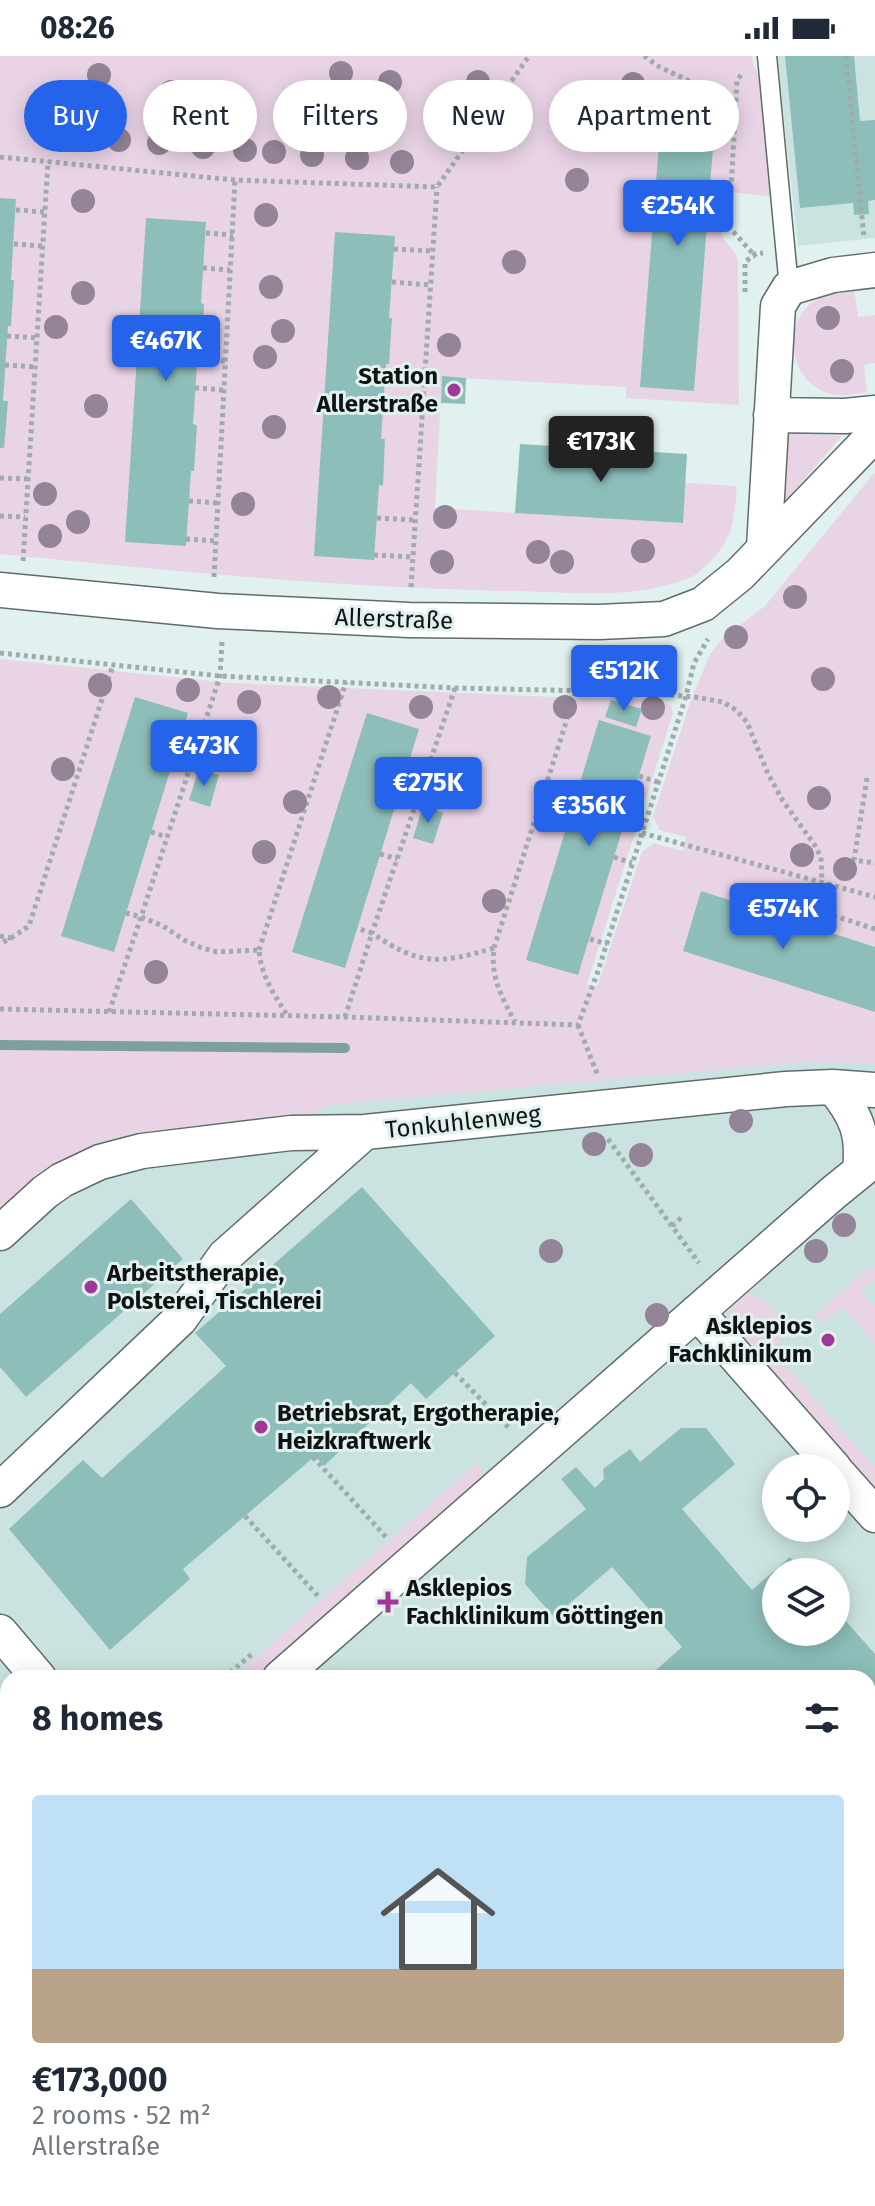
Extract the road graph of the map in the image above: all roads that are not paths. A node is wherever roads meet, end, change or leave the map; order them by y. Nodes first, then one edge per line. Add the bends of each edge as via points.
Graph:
1 (767, 56) edge
2 (875, 270) edge
3 (784, 297) junction
4 (875, 413) edge
5 (771, 415) junction
6 (875, 434) edge
7 (764, 548) junction
8 (11, 576) edge
9 (833, 1087) junction
10 (875, 1090) edge
11 (365, 1132) junction
12 (867, 1165) edge
13 (0, 1233) edge
14 (697, 1312) junction
15 (822, 1454) edge
16 (850, 1486) edge
17 (0, 1490) edge
18 (875, 1515) edge
19 (0, 1632) edge
20 (32, 1670) edge
21 (289, 1670) edge

1 - 3 lane via 786,251
2 - 3 street via 833,275
3 - 5 street
4 - 5 street
5 - 7 street
6 - 7 street, Allerstraße
7 - 8 street, Allerstraße via 703,604 664,619 599,622 218,611
9 - 10 street, Tonkuhlenweg
9 - 11 street, Tonkuhlenweg
9 - 12 street via 861,1135
11 - 13 street via 291,1133 120,1156 62,1180
11 - 17 street, Tonkuhlenweg via 225,1256 180,1319
12 - 14 street
14 - 15 street
14 - 21 street
16 - 18 street
19 - 20 street

